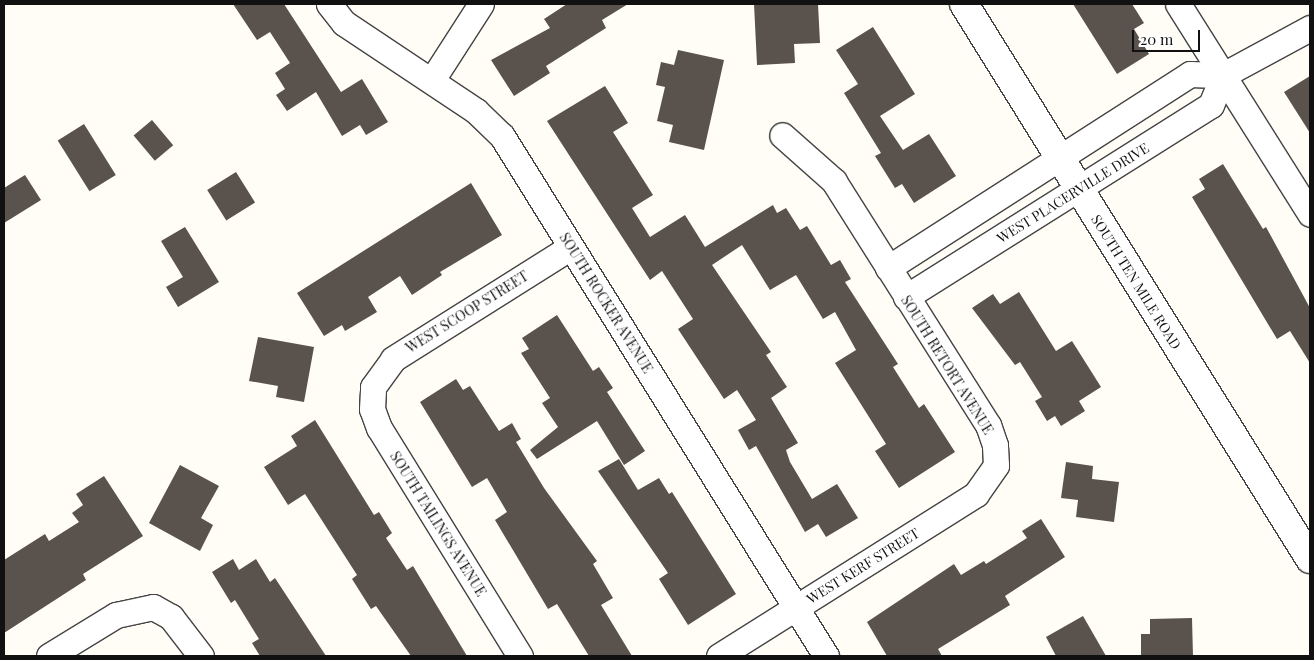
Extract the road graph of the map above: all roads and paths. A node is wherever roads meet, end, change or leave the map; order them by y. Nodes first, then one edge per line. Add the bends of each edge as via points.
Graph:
1 (329, 4) edge
2 (481, 4) edge
3 (964, 4) edge
4 (1178, 4) edge
5 (1310, 28) edge
6 (1223, 75) junction
7 (432, 80) junction
8 (782, 134) dead end
9 (1059, 158) junction
10 (1079, 190) junction
11 (1310, 214) edge
12 (571, 247) junction
13 (888, 268) junction
14 (906, 297) junction
15 (374, 387) joint
16 (996, 465) joint
17 (1310, 559) edge
18 (796, 608) junction
19 (49, 656) edge
20 (200, 656) edge
21 (520, 656) edge
22 (719, 656) edge
23 (826, 656) edge

1 - 7 street, SOUTH ROCKER AVENUE via 344,23
2 - 7 street
3 - 9 street, SOUTH TEN MILE ROAD
4 - 6 street
5 - 6 street
6 - 9 street via 1190,74
6 - 10 street, WEST PLACERVILLE DRIVE via 1211,105
6 - 11 street
7 - 12 street, SOUTH ROCKER AVENUE via 496,129
8 - 13 street, SOUTH RETORT AVENUE via 834,181
9 - 10 street, SOUTH TEN MILE ROAD
9 - 13 street
10 - 14 street, WEST PLACERVILLE DRIVE
10 - 17 street, SOUTH TEN MILE ROAD
12 - 15 street, WEST SCOOP STREET via 393,359
12 - 18 street, SOUTH ROCKER AVENUE
13 - 14 street, SOUTH RETORT AVENUE
14 - 16 street, SOUTH RETORT AVENUE via 988,425 995,445
15 - 21 street, SOUTH TAILINGS AVENUE via 372,409 379,428
16 - 18 street, WEST KERF STREET via 976,494
18 - 22 street, WEST KERF STREET
18 - 23 street, SOUTH ROCKER AVENUE
19 - 20 street via 116,615 153,607 171,617

